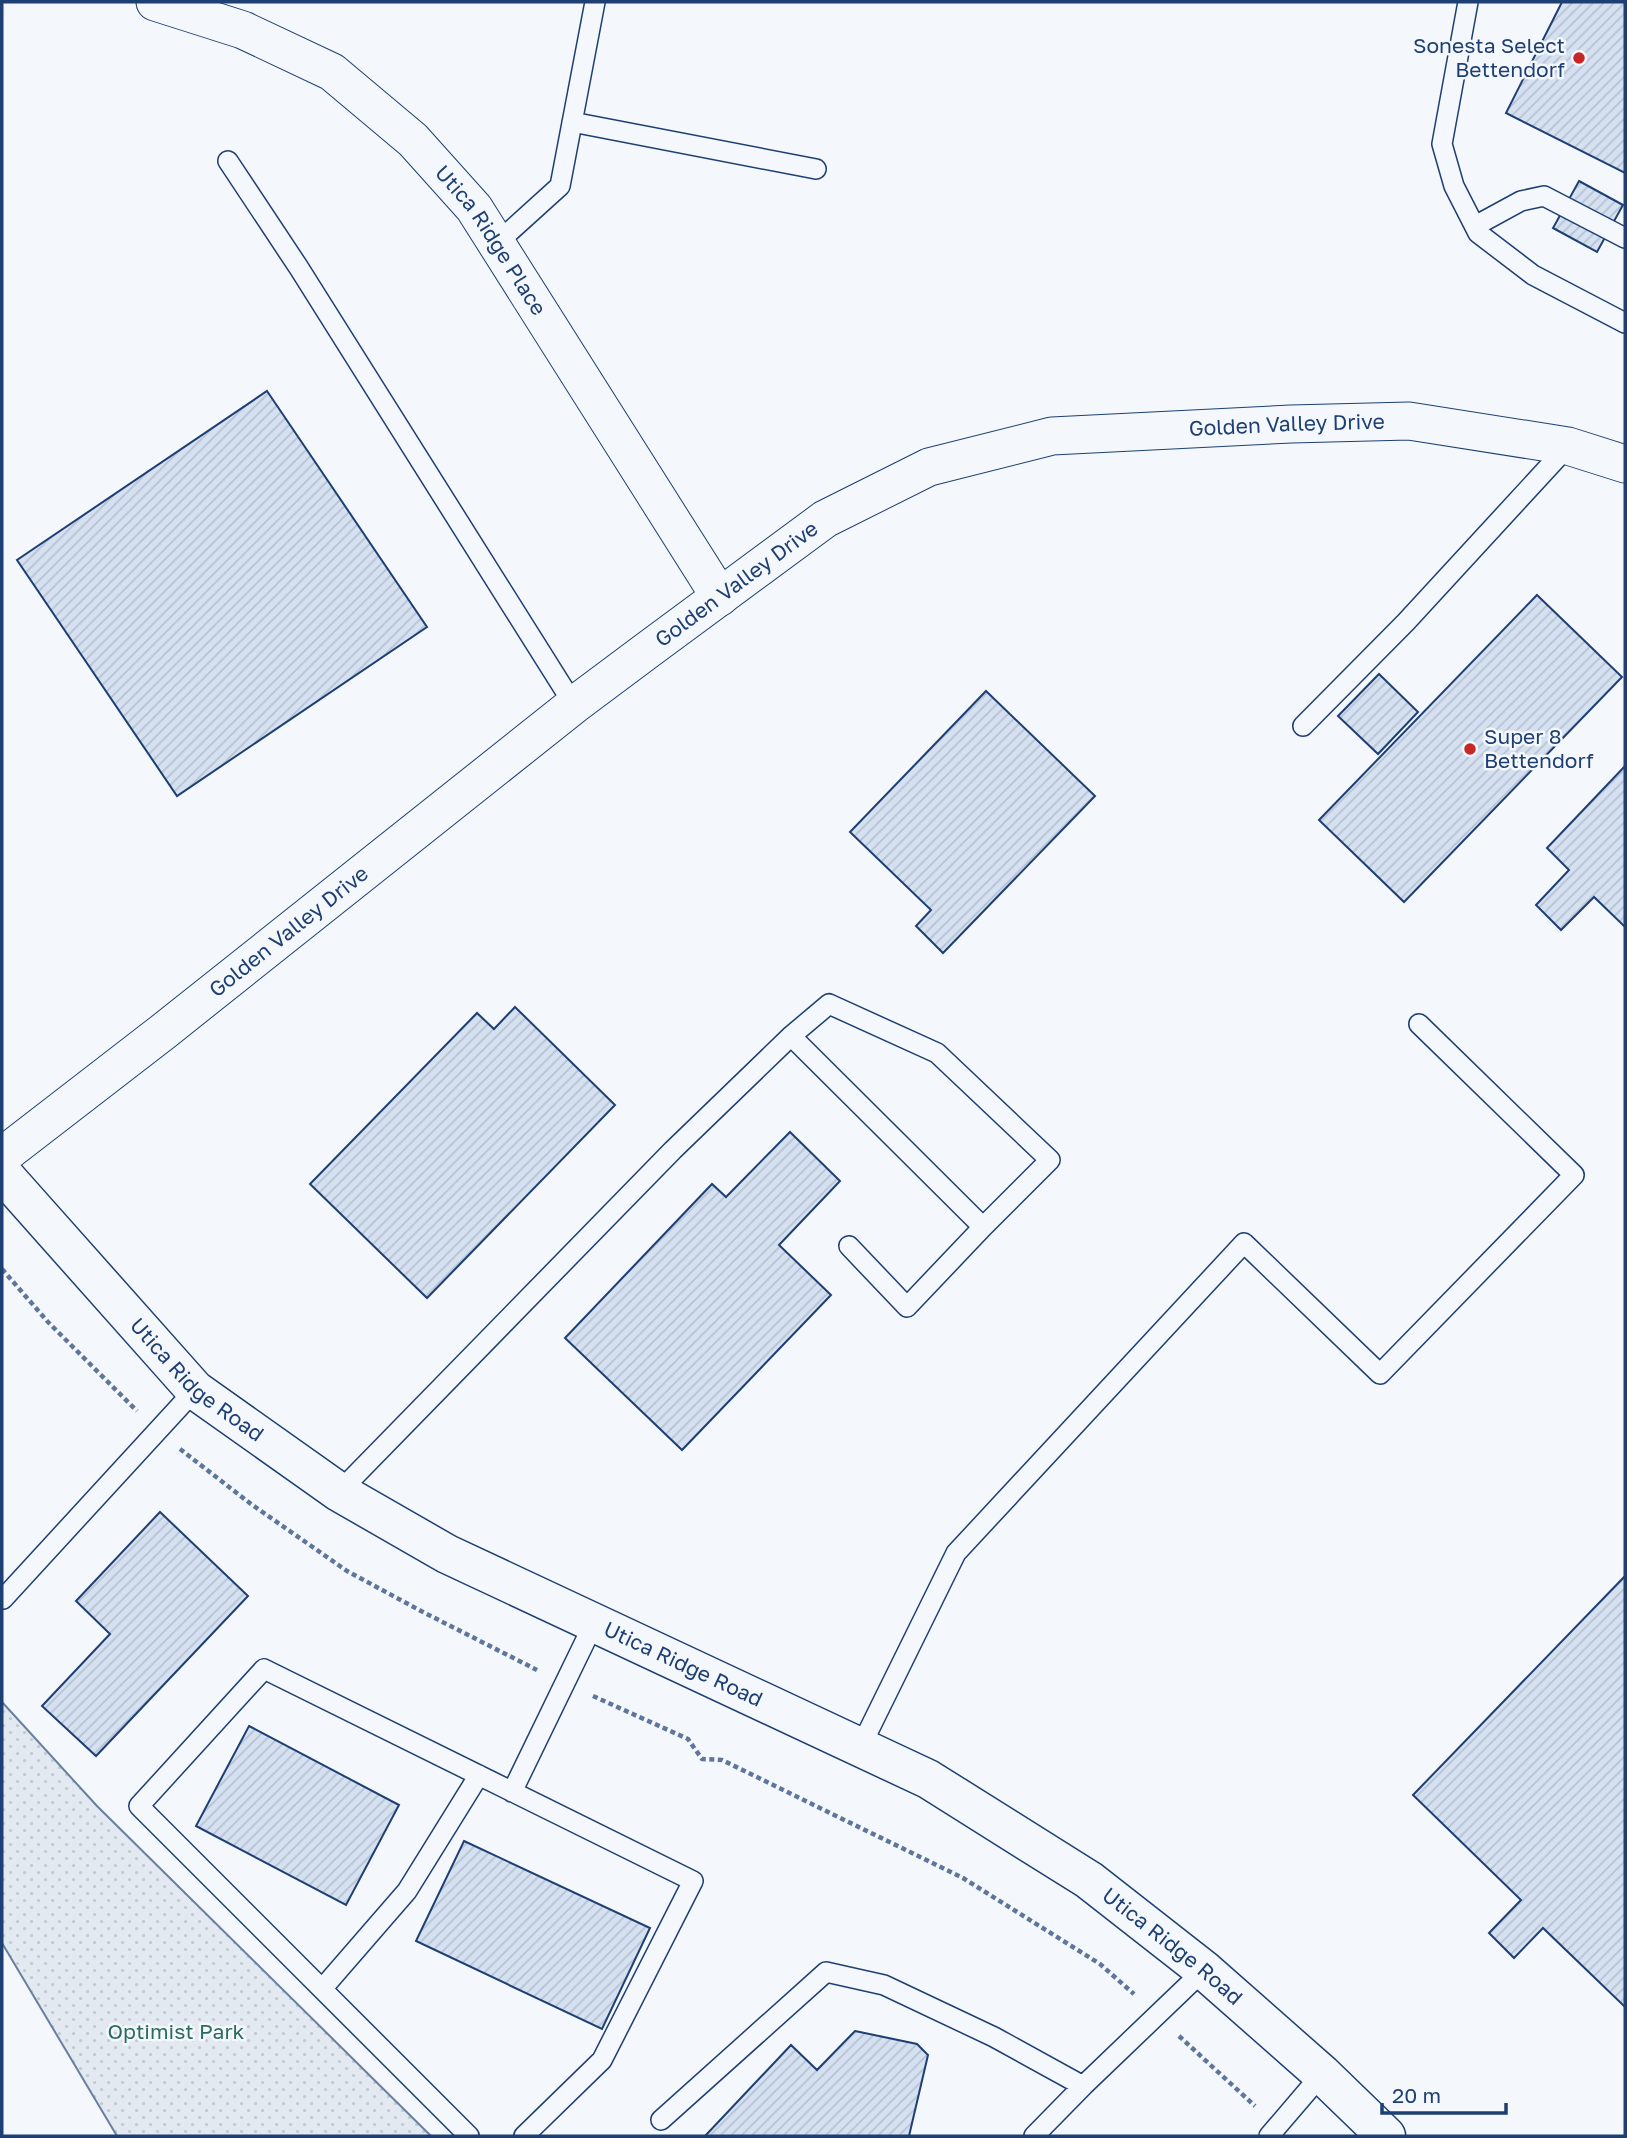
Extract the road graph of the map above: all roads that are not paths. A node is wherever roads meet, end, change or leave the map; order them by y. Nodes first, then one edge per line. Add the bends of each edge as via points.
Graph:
1 (155, 2) edge
2 (595, 2) edge
3 (1468, 2) edge
4 (572, 122) junction
5 (228, 162) dead end
6 (816, 169) dead end
7 (1475, 226) junction
8 (1625, 239) edge
9 (497, 243) junction
10 (1625, 323) edge
11 (1568, 446) junction
12 (1625, 464) edge
13 (720, 597) junction
14 (574, 705) junction
15 (1303, 726) dead end
16 (1419, 1024) dead end
17 (791, 1036) junction
18 (2, 1156) edge
19 (2, 1173) edge
20 (983, 1227) junction
21 (849, 1246) dead end
22 (195, 1390) junction
23 (339, 1492) junction
24 (3, 1599) edge
25 (594, 1623) junction
26 (860, 1748) junction
27 (479, 1775) junction
28 (512, 1792) junction
29 (1204, 1970) junction
30 (322, 1989) junction
31 (1322, 2074) junction
32 (1083, 2086) junction
33 (661, 2120) dead end
34 (1273, 2131) edge
35 (469, 2136) edge
36 (524, 2136) edge
37 (1034, 2136) edge
38 (1386, 2136) edge

1 - 9 street, Utica Ridge Place via 243,30 332,72 413,140 474,208
2 - 4 lane
3 - 7 lane via 1442,144 1454,186
4 - 6 lane
4 - 9 lane via 559,186
5 - 14 lane
7 - 8 lane via 1521,201 1544,196
7 - 10 lane via 1533,275
9 - 13 street, Utica Ridge Place
11 - 12 street, Golden Valley Drive
11 - 13 street, Golden Valley Drive via 1409,421 1052,436 929,467 825,519
11 - 15 lane
13 - 14 street, Golden Valley Drive
14 - 18 street, Golden Valley Drive
16 - 26 lane via 1574,1175 1380,1374 1244,1243 956,1553
17 - 20 lane
17 - 20 lane via 829,1004 937,1052 1050,1160
17 - 23 lane via 673,1150
19 - 22 main road, Utica Ridge Road
20 - 21 lane via 907,1307
22 - 23 main road, Utica Ridge Road
22 - 24 lane
23 - 25 main road, Utica Ridge Road via 447,1553
25 - 26 main road, Utica Ridge Road
25 - 28 lane
26 - 29 main road, Utica Ridge Road via 928,1780 1089,1881
27 - 28 lane
27 - 30 lane via 407,1891
27 - 30 lane via 264,1669 139,1806
28 - 36 lane via 693,1881 602,2060
29 - 31 main road, Utica Ridge Road
29 - 32 lane
30 - 35 lane
31 - 34 lane
31 - 38 main road, Utica Ridge Road
32 - 33 lane via 884,1985 826,1972
32 - 37 lane

